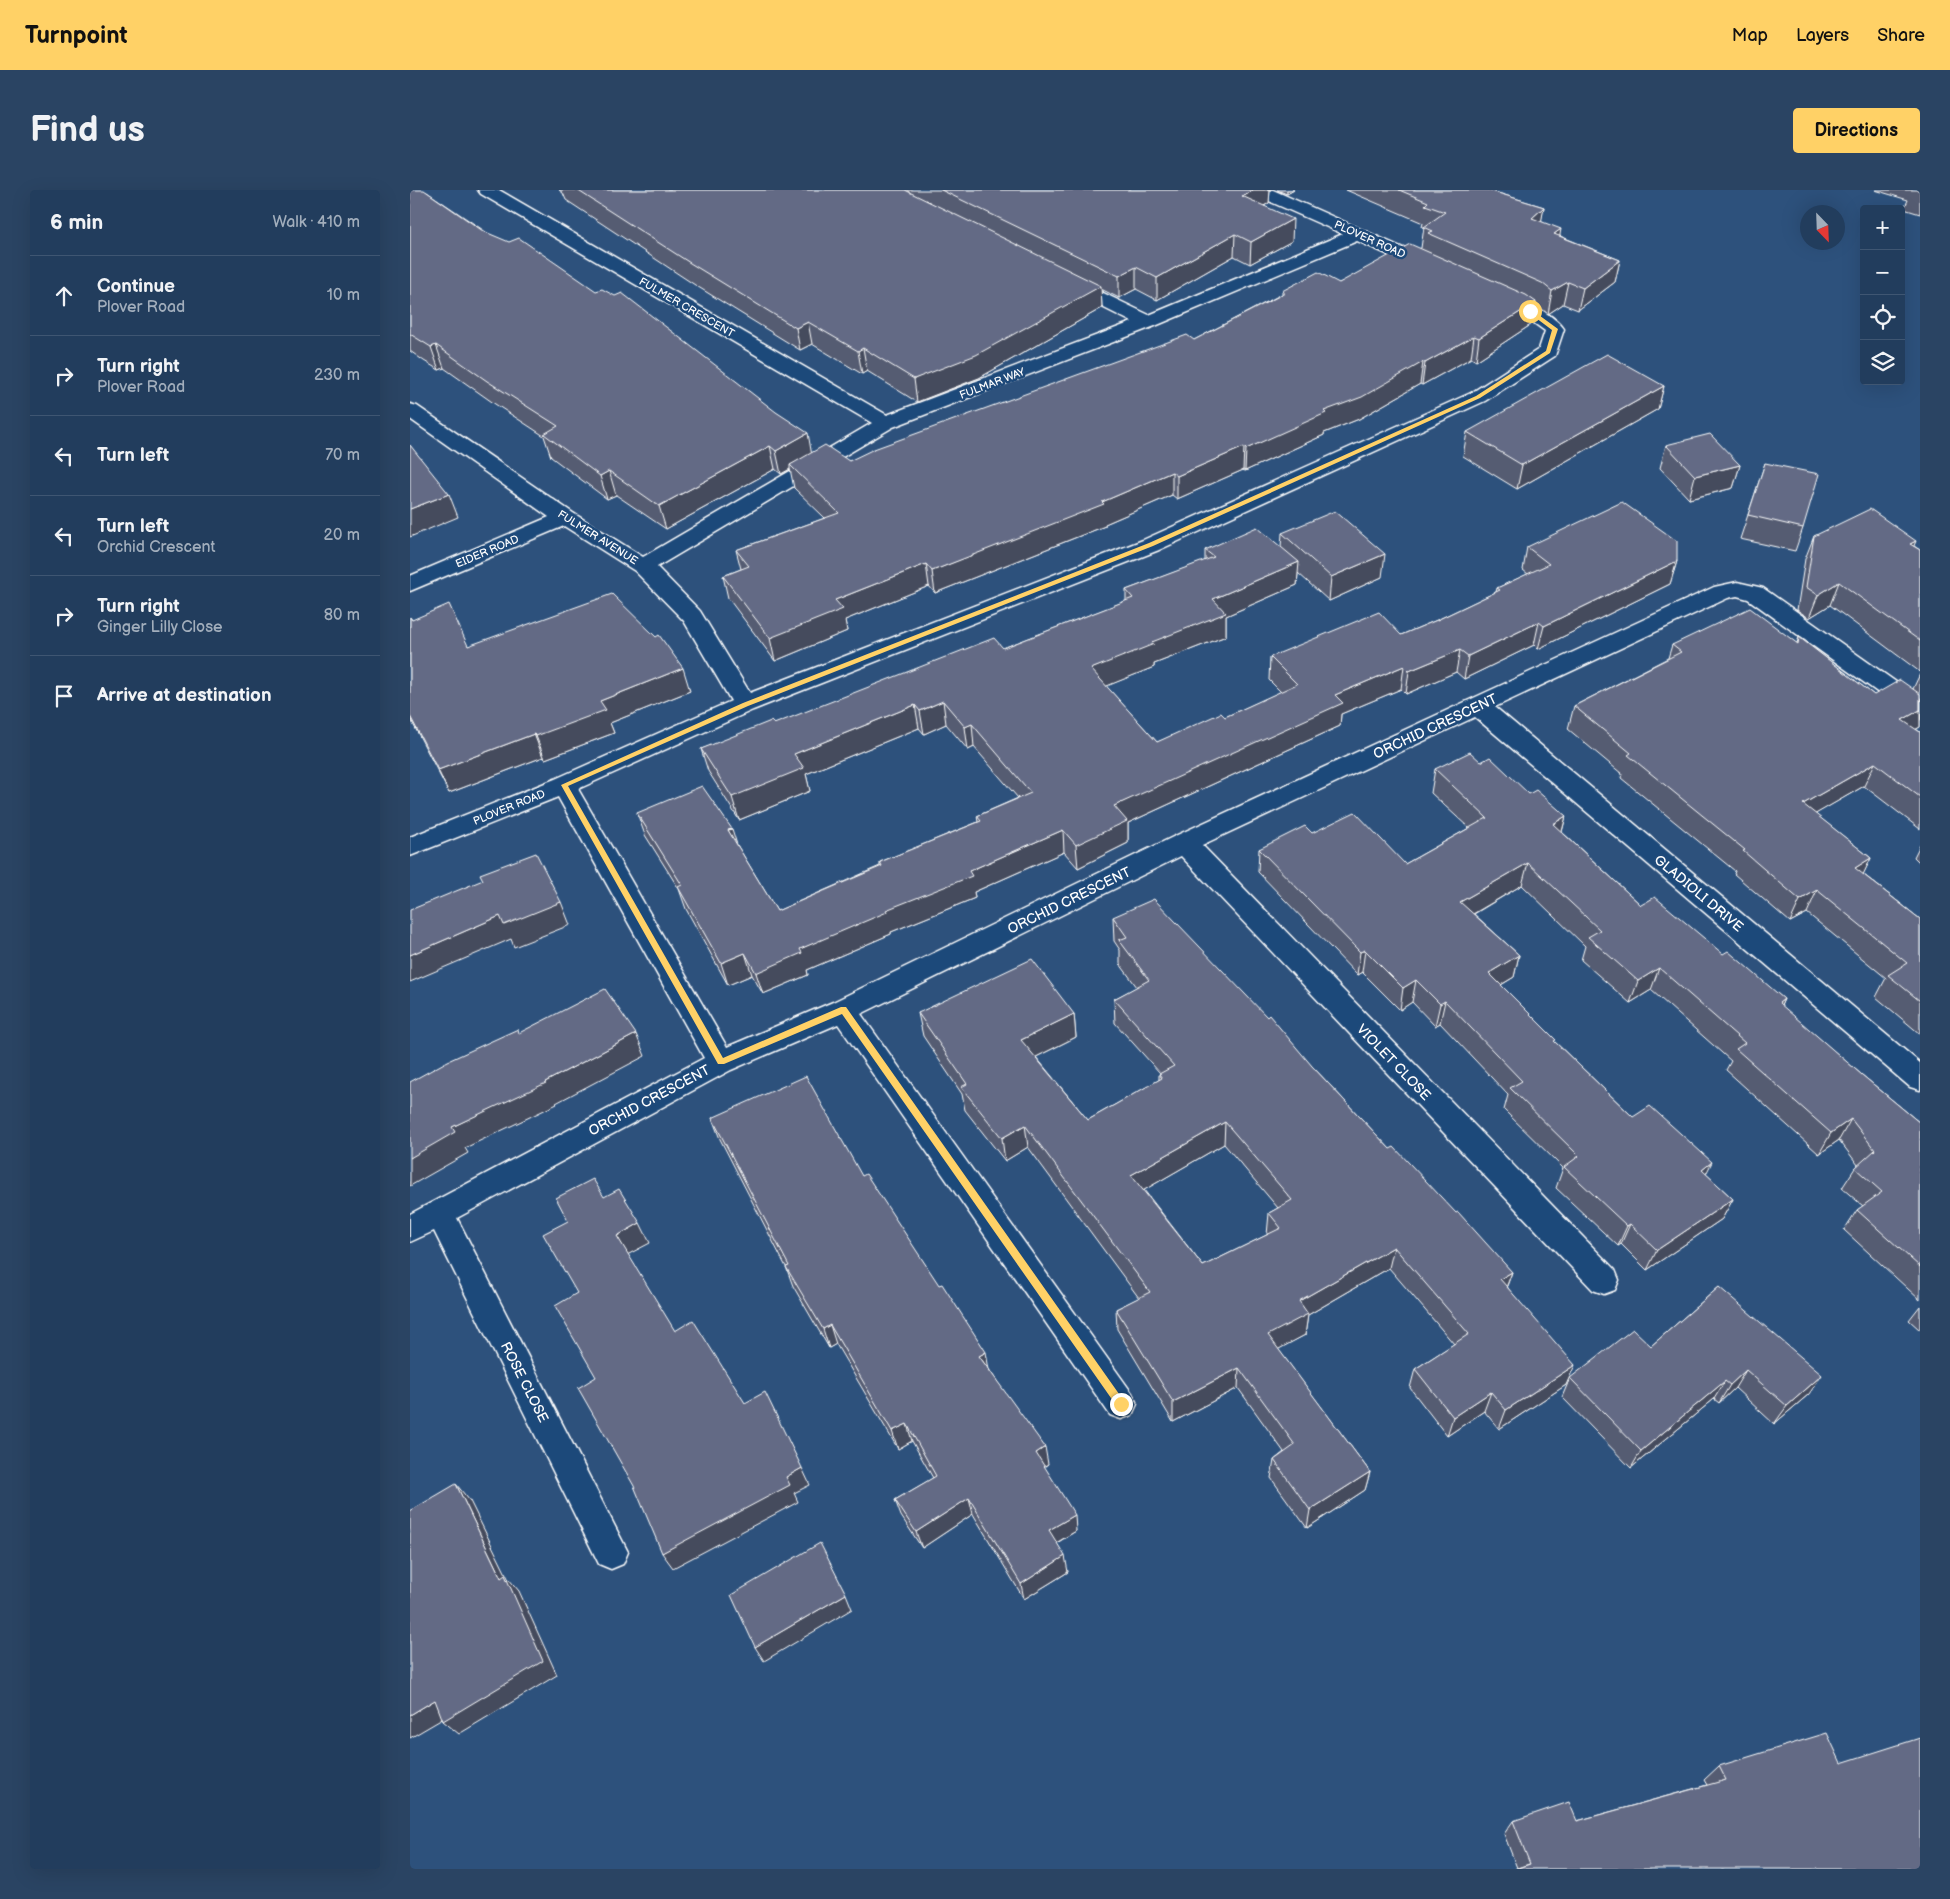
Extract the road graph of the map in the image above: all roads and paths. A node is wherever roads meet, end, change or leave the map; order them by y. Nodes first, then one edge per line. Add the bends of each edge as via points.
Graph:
1 (487, 190) edge
2 (1259, 190) edge
3 (1358, 234) junction
4 (1050, 274) edge
5 (1449, 274) edge
6 (1485, 291) edge
7 (1148, 322) junction
8 (410, 410) edge
9 (886, 424) junction
10 (565, 518) junction
11 (643, 566) junction
12 (410, 584) edge
13 (745, 704) junction
14 (1478, 706) junction
15 (1920, 711) edge
16 (564, 785) junction
17 (1184, 843) junction
18 (410, 847) edge
19 (843, 1010) junction
20 (721, 1062) junction
21 (1920, 1079) edge
22 (439, 1212) junction
23 (410, 1229) edge
24 (1604, 1280) dead end
25 (1121, 1404) dead end
26 (611, 1552) dead end

1 - 9 street, FULMER CRESCENT
2 - 3 street, PLOVER ROAD
3 - 5 street, PLOVER ROAD
3 - 7 street, FULMAR WAY
4 - 7 street
6 - 13 street, PLOVER ROAD via 1530,311 1555,329 1548,352 1478,397 1151,545
7 - 9 street, FULMAR WAY
8 - 10 street, FULMER AVENUE
9 - 11 street, FULMAR WAY
10 - 11 street, FULMER AVENUE
10 - 12 street, EIDER ROAD
11 - 13 street, FULMER AVENUE via 692,616
13 - 16 street, PLOVER ROAD
14 - 15 street, ORCHID CRESCENT via 1722,592 1737,589 1755,593
14 - 17 street, ORCHID CRESCENT
14 - 21 street, GLADIOLI DRIVE
16 - 18 street, PLOVER ROAD
16 - 20 street
17 - 19 street, ORCHID CRESCENT
17 - 24 street, VIOLET CLOSE
19 - 20 street, ORCHID CRESCENT
19 - 25 street
20 - 22 street, ORCHID CRESCENT
22 - 23 street, ORCHID CRESCENT
22 - 26 street, ROSE CLOSE

